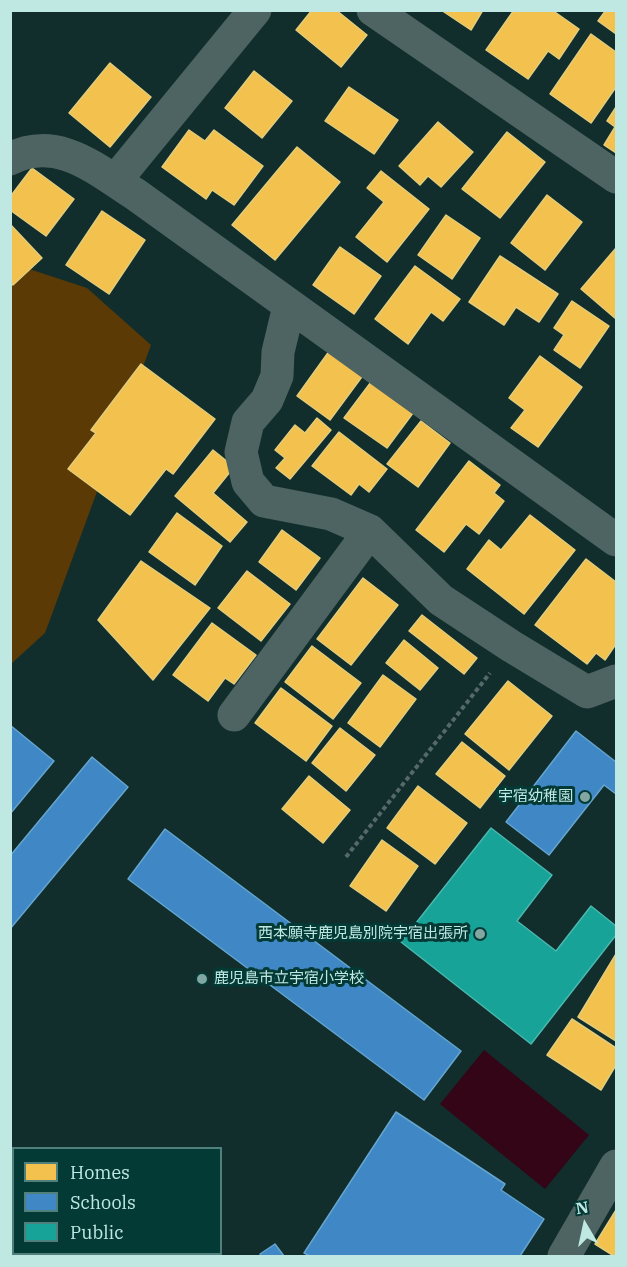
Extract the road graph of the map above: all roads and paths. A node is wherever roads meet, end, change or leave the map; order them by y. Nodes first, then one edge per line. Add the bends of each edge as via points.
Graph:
1 (255, 10) edge
2 (373, 10) edge
3 (10, 159) edge
4 (616, 177) edge
5 (115, 181) junction
6 (289, 306) junction
7 (370, 531) junction
8 (616, 540) edge
9 (510, 646) junction
10 (616, 681) edge
11 (234, 715) dead end
12 (346, 857) dead end
13 (616, 1166) edge
14 (564, 1257) edge

1 - 5 street
2 - 4 street
3 - 5 street via 23,152 47,149 81,159
5 - 6 street
6 - 7 street via 278,352 277,376 267,400 248,422 241,452 248,482 264,501 331,514
6 - 8 street
7 - 9 street via 441,600
7 - 11 street
9 - 10 street via 587,692
9 - 12 path
13 - 14 street

